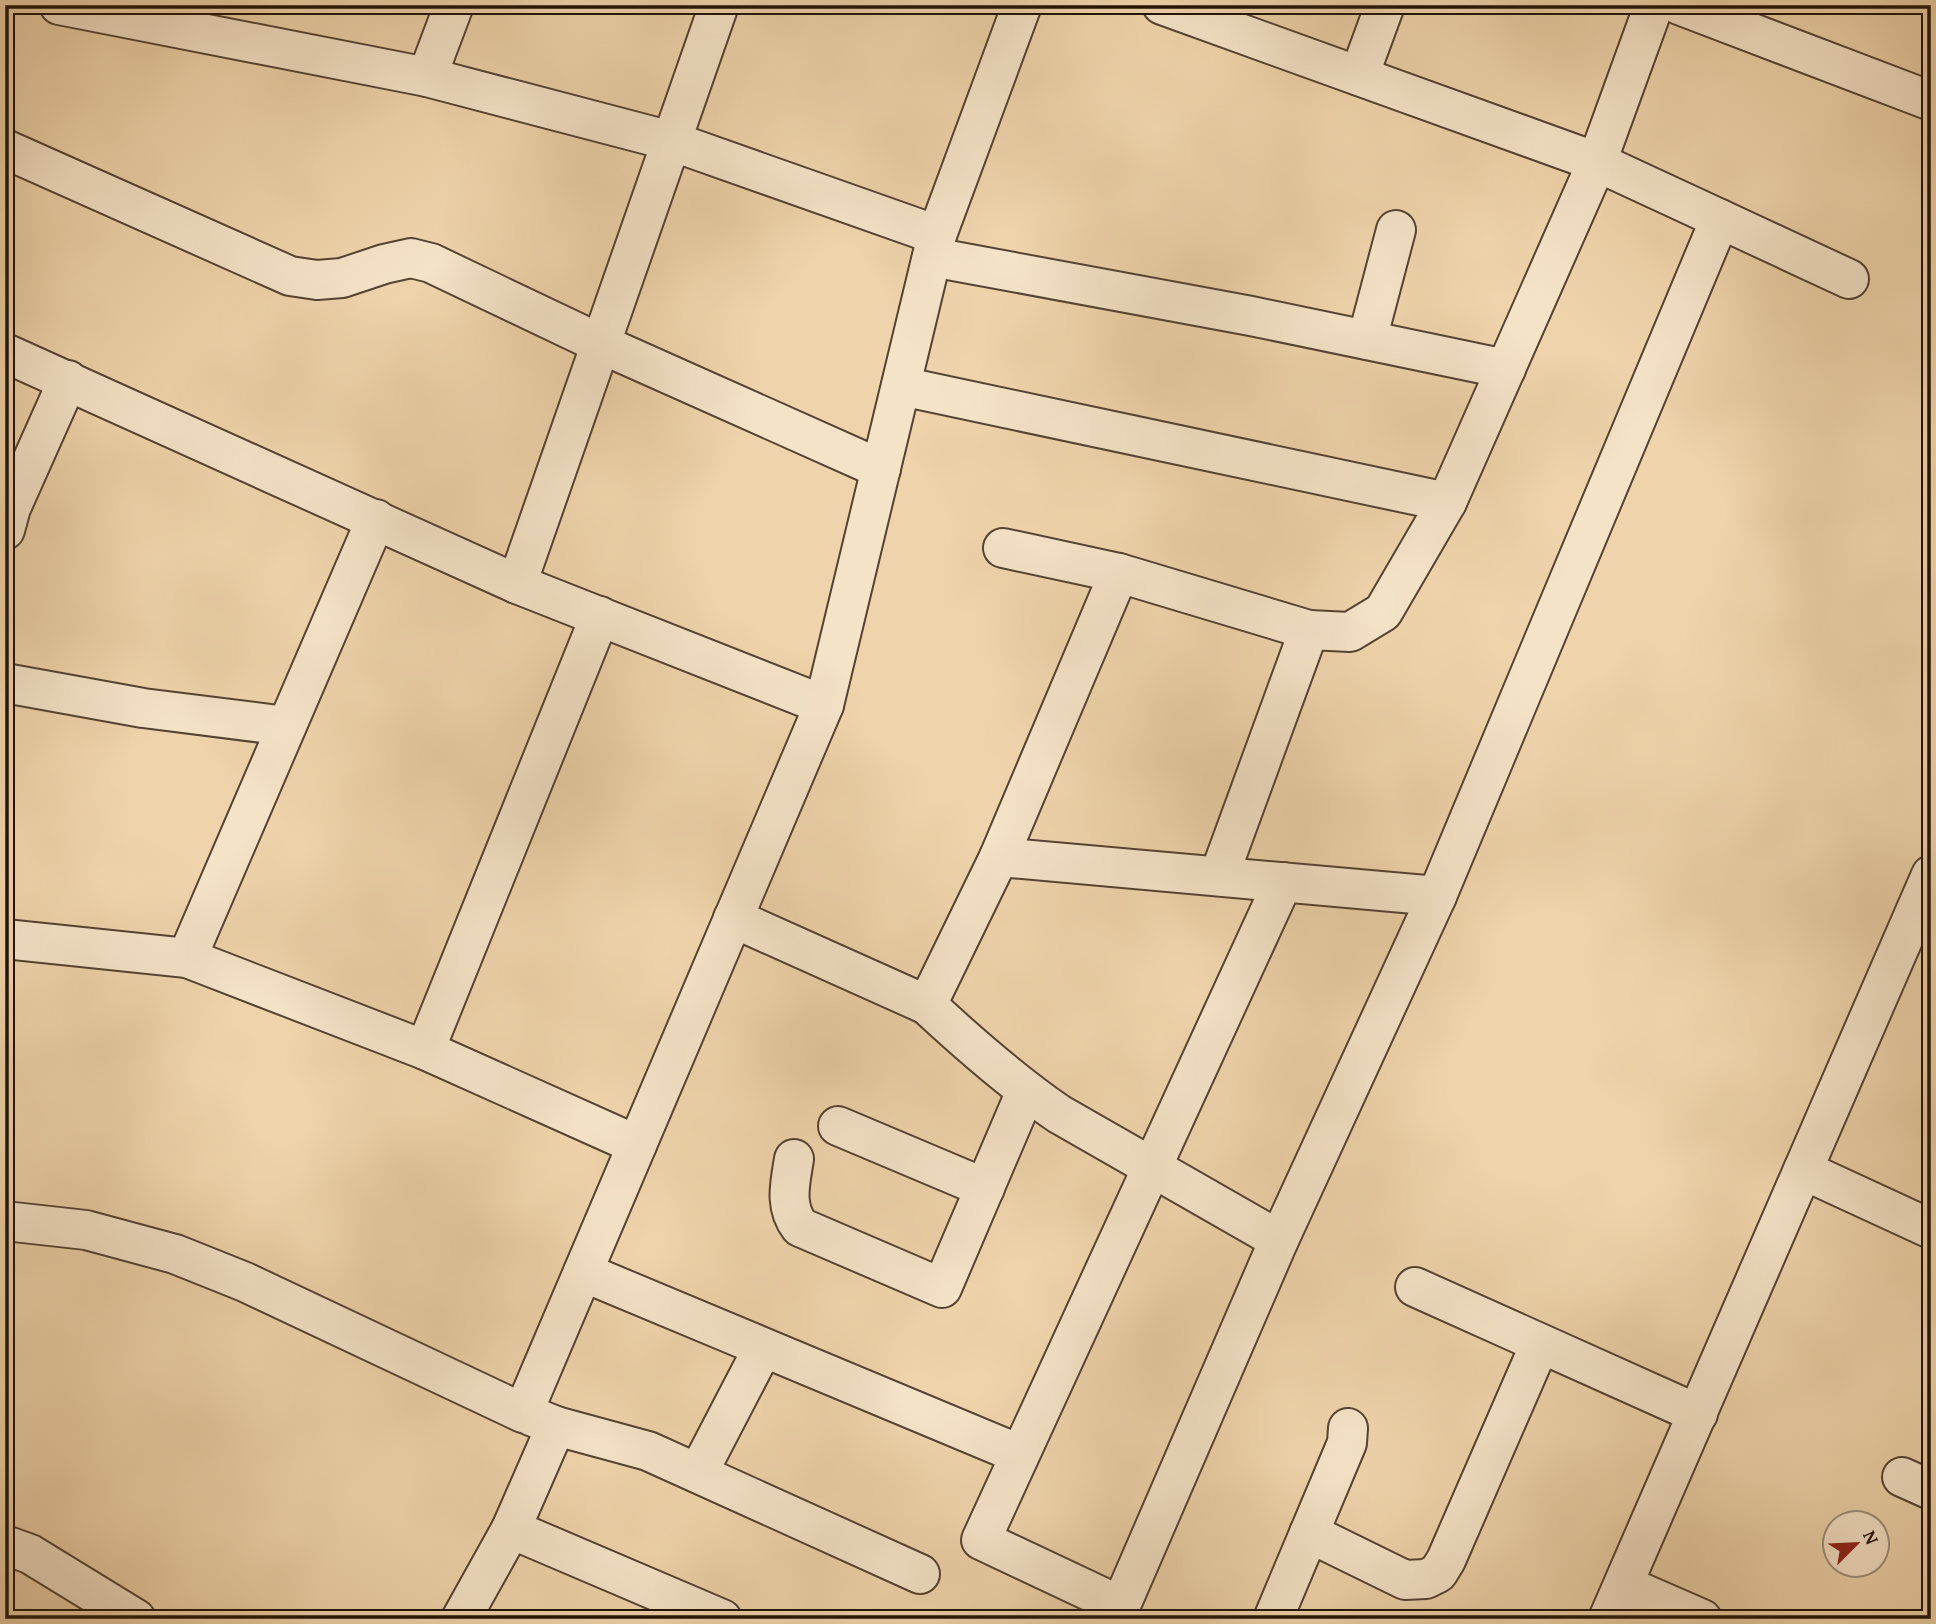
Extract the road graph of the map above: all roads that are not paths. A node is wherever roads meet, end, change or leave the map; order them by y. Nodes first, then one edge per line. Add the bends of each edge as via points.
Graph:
1 (59, 5) edge
2 (454, 5) edge
3 (719, 5) edge
4 (1022, 5) edge
5 (1162, 5) edge
6 (1385, 5) edge
7 (1654, 5) edge
8 (1679, 5) edge
9 (1359, 76) junction
10 (427, 77) junction
11 (1931, 101) edge
12 (671, 141) junction
13 (5, 149) edge
14 (1597, 162) junction
15 (1720, 219) junction
16 (1396, 230) dead end
17 (934, 246) junction
18 (1849, 279) dead end
19 (1367, 340) junction
20 (601, 344) junction
21 (5, 353) edge
22 (1506, 369) junction
23 (68, 380) junction
24 (901, 386) junction
25 (881, 469) junction
26 (1447, 502) junction
27 (376, 519) junction
28 (5, 530) edge
29 (1003, 548) dead end
30 (1119, 573) junction
31 (517, 584) junction
32 (600, 616) junction
33 (1309, 630) junction
34 (5, 682) edge
35 (824, 705) junction
36 (286, 726) junction
37 (999, 857) junction
38 (1931, 875) edge
39 (1219, 876) junction
40 (1283, 882) junction
41 (1437, 896) junction
42 (733, 918) junction
43 (5, 939) edge
44 (187, 958) junction
45 (927, 1005) junction
46 (425, 1050) junction
47 (1026, 1091) junction
48 (838, 1126) dead end
49 (637, 1145) junction
50 (794, 1159) dead end
51 (1152, 1167) junction
52 (1803, 1170) junction
53 (985, 1188) junction
54 (5, 1221) edge
55 (1931, 1229) edge
56 (1279, 1240) junction
57 (583, 1272) junction
58 (1415, 1287) dead end
59 (1539, 1345) junction
60 (763, 1348) junction
61 (1698, 1414) junction
62 (539, 1420) junction
63 (1348, 1428) dead end
64 (1019, 1454) junction
65 (698, 1473) junction
66 (511, 1529) junction
67 (1309, 1533) junction
68 (5, 1545) edge
69 (920, 1574) dead end
70 (1616, 1602) edge
71 (1118, 1612) edge
72 (706, 1615) edge
73 (136, 1619) edge
74 (461, 1619) edge
75 (1273, 1619) edge
76 (1702, 1619) edge

1 - 10 street
2 - 10 street
3 - 12 street
4 - 17 street
5 - 9 street
6 - 9 street
7 - 14 street
8 - 11 street
9 - 14 street
10 - 12 street
12 - 17 street
12 - 20 street
13 - 20 street via 290,276 342,278 411,258 431,263
14 - 15 street
14 - 22 street
15 - 18 street
15 - 41 street
16 - 19 street
17 - 19 street
17 - 24 street
19 - 22 street
20 - 25 street
20 - 31 street
21 - 23 street
22 - 26 street
23 - 27 street
23 - 28 street
24 - 25 street
24 - 26 street
25 - 35 street
26 - 33 street via 1383,611 1350,632
27 - 31 street
27 - 36 street
29 - 30 street
30 - 33 street
30 - 37 street
31 - 32 street
32 - 35 street
32 - 46 street
33 - 39 street
34 - 36 street via 143,708
35 - 42 street
36 - 44 street
37 - 39 street
37 - 45 street
38 - 52 street
39 - 40 street
40 - 41 street
40 - 51 street
41 - 56 street
42 - 45 street
42 - 49 street
43 - 44 street
44 - 46 street
45 - 47 street
46 - 49 street
47 - 51 street
47 - 53 street
48 - 53 street
49 - 57 street
50 - 53 street via 788,1196 792,1217 800,1227 942,1289
51 - 56 street
51 - 64 street
52 - 55 street
52 - 61 street
54 - 62 street via 86,1230 175,1254 245,1282
56 - 71 street
57 - 60 street
57 - 62 street
58 - 59 street
59 - 61 street
59 - 67 street via 1438,1573 1405,1580
60 - 64 street
60 - 65 street
61 - 70 street
62 - 65 street via 648,1451
62 - 66 street
63 - 67 street via 1347,1443
64 - 71 street via 981,1540
65 - 69 street
66 - 72 street
66 - 74 street
67 - 75 street
68 - 73 street via 30,1554
70 - 76 street

